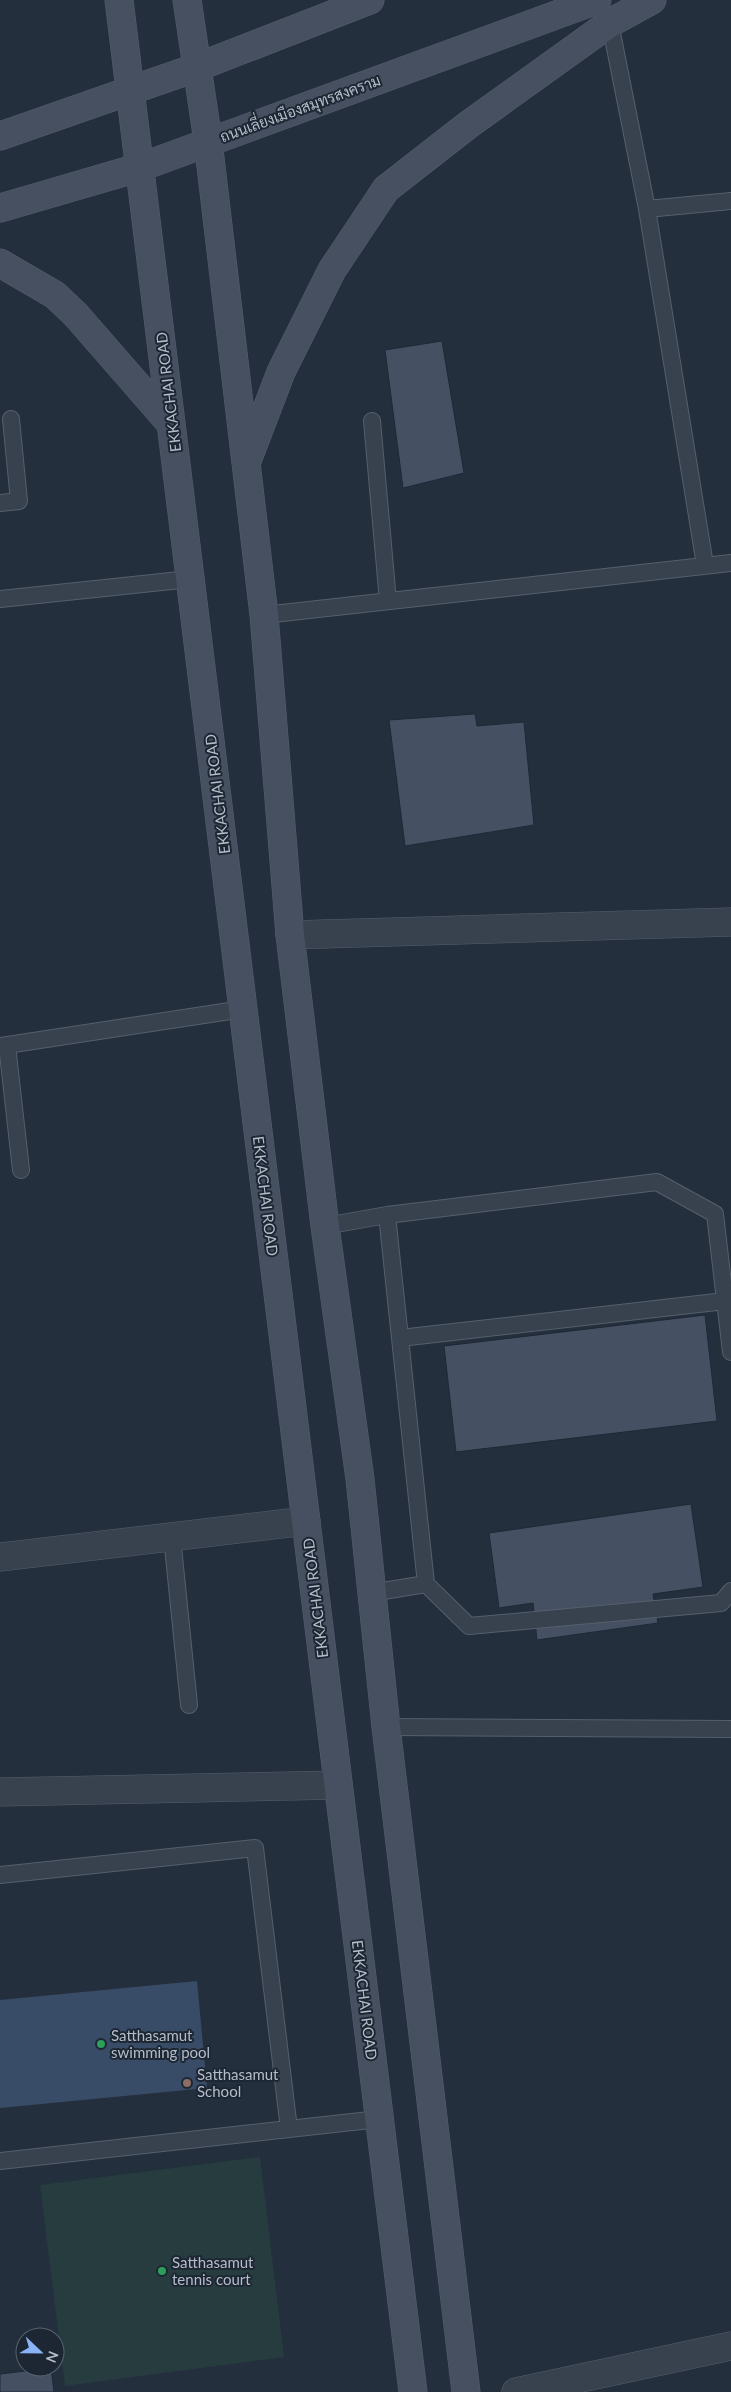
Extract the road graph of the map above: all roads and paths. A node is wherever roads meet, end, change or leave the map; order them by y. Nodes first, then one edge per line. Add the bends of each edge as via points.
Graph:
1 (119, 0) edge
2 (187, 0) edge
3 (370, 0) edge
4 (652, 0) edge
5 (604, 11) edge
6 (195, 68) junction
7 (130, 90) junction
8 (0, 136) edge
9 (208, 141) junction
10 (141, 167) junction
11 (731, 201) edge
12 (0, 208) edge
13 (647, 209) junction
14 (0, 263) edge
15 (11, 420) dead end
16 (372, 421) dead end
17 (172, 424) junction
18 (246, 465) junction
19 (0, 503) edge
20 (731, 563) edge
21 (705, 565) junction
22 (190, 580) junction
23 (0, 599) edge
24 (388, 601) junction
25 (264, 615) junction
26 (731, 922) edge
27 (290, 935) junction
28 (243, 1008) junction
29 (3, 1045) edge
30 (21, 1170) dead end
31 (387, 1215) junction
32 (326, 1226) junction
33 (725, 1301) junction
34 (400, 1338) junction
35 (731, 1352) edge
36 (306, 1521) junction
37 (172, 1537) junction
38 (0, 1557) edge
39 (426, 1584) junction
40 (731, 1591) edge
41 (371, 1593) junction
42 (189, 1705) dead end
43 (386, 1727) junction
44 (731, 1729) edge
45 (338, 1785) junction
46 (0, 1792) edge
47 (0, 1874) edge
48 (379, 2119) junction
49 (288, 2129) junction
50 (0, 2161) edge
51 (731, 2346) edge
52 (413, 2392) edge
53 (466, 2392) edge
54 (516, 2392) edge

1 - 7 main road, EKKACHAI ROAD
2 - 6 main road
3 - 6 main road
4 - 5 main road
5 - 9 main road, ถนนเลี่ยงเมืองสมุทรสงคราม
5 - 13 lane
5 - 18 main road via 386,189 332,270 281,372
6 - 7 main road
6 - 9 main road
7 - 8 main road
7 - 10 main road, EKKACHAI ROAD
9 - 10 main road, ถนนเลี่ยงเมืองสมุทรสงคราม
9 - 18 main road
10 - 12 main road, ถนนเลี่ยงเมืองสมุทรสงคราม
10 - 17 main road, EKKACHAI ROAD
11 - 13 lane
13 - 21 lane
14 - 17 main road via 55,294
15 - 19 lane via 19,501
16 - 24 lane
17 - 22 main road, EKKACHAI ROAD
18 - 25 main road
20 - 21 lane
21 - 24 lane
22 - 23 lane
22 - 28 main road, EKKACHAI ROAD
24 - 25 lane
25 - 27 main road
26 - 27 street
27 - 32 main road
28 - 29 lane
28 - 36 main road, EKKACHAI ROAD
29 - 30 lane
31 - 32 lane
31 - 33 lane via 657,1182 715,1214
31 - 34 lane
32 - 41 main road via 360,1479
33 - 34 lane
33 - 35 lane
34 - 39 lane
36 - 37 street
36 - 45 main road, EKKACHAI ROAD
37 - 38 street
37 - 42 lane
39 - 40 lane via 469,1626 721,1602
39 - 41 lane
41 - 43 main road
43 - 44 lane
43 - 53 main road
45 - 46 street
45 - 48 main road, EKKACHAI ROAD
47 - 49 lane via 255,1848
48 - 49 lane
48 - 52 main road, EKKACHAI ROAD
49 - 50 lane
51 - 54 street

